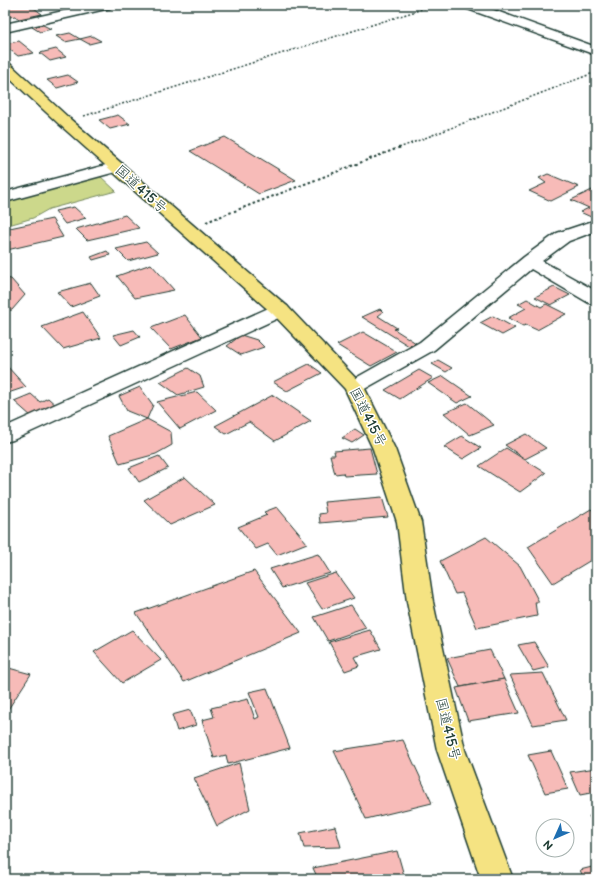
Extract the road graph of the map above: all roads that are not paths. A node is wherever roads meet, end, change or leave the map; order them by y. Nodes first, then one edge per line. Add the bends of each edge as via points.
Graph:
1 (106, 5) edge
2 (469, 5) edge
3 (5, 28) edge
4 (596, 51) edge
5 (6, 68) edge
6 (117, 167) junction
7 (5, 197) edge
8 (596, 224) edge
9 (530, 261) junction
10 (596, 299) edge
11 (280, 310) junction
12 (354, 386) junction
13 (5, 435) edge
14 (497, 879) edge

1 - 3 street
2 - 4 street
5 - 6 highway, 国道415号
6 - 7 street
6 - 11 highway, 国道415号
8 - 9 street via 563,237
9 - 10 street
9 - 12 street via 427,346
11 - 12 highway, 国道415号
11 - 13 street
12 - 14 highway, 国道415号 via 384,449 409,522 420,602 451,750

